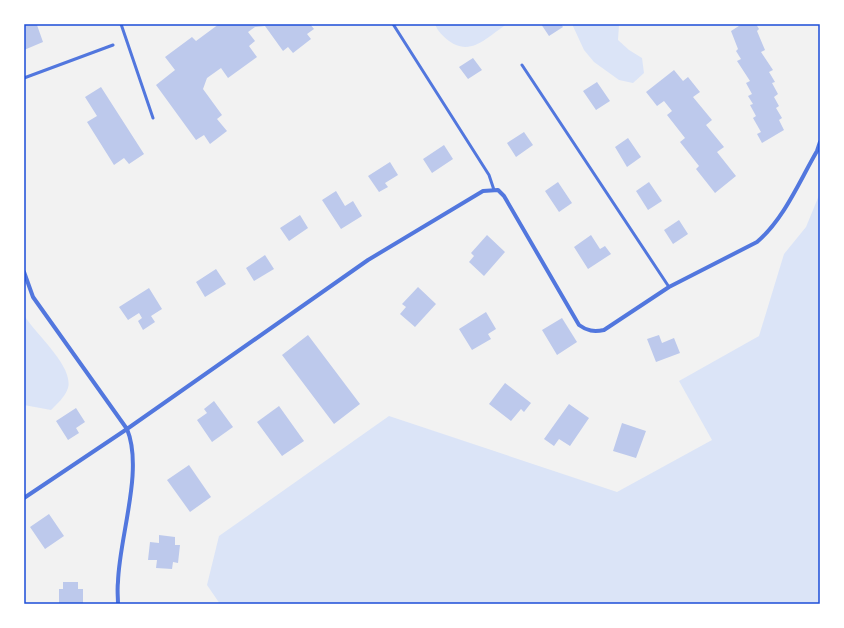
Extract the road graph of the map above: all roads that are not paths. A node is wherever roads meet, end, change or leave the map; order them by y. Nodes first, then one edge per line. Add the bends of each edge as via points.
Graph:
1 (121, 24) edge
2 (393, 24) edge
3 (113, 45) dead end
4 (522, 65) dead end
5 (24, 78) edge
6 (153, 118) dead end
7 (820, 142) edge
8 (494, 190) junction
9 (24, 272) edge
10 (669, 287) junction
11 (127, 429) junction
12 (24, 498) edge
13 (118, 604) edge

1 - 6 lane
2 - 8 lane via 489,175
3 - 5 lane
4 - 10 lane
7 - 10 street via 784,211 768,232 757,242
8 - 10 street via 498,190 504,196 579,325 585,329 597,332 604,330
8 - 11 street via 483,192 368,260
9 - 11 street via 33,297
11 - 12 street
11 - 13 street via 131,438 132,453 130,496 118,582

